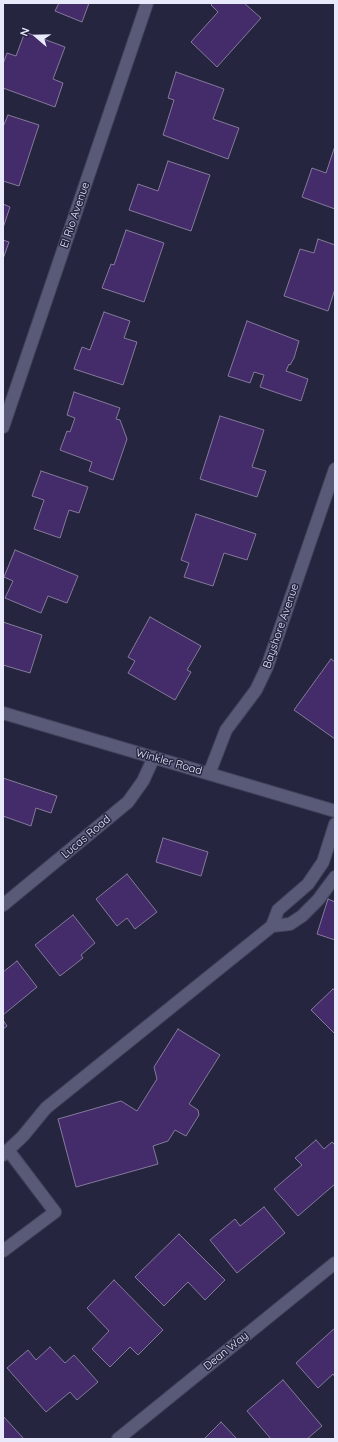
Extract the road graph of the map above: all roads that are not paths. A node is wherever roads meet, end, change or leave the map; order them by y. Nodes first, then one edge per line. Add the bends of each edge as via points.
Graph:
1 (147, 3) edge
2 (3, 427) edge
3 (335, 469) edge
4 (3, 713) edge
5 (154, 757) junction
6 (209, 774) junction
7 (335, 811) edge
8 (335, 824) edge
9 (335, 877) edge
10 (3, 905) edge
11 (272, 926) junction
12 (6, 1152) edge
13 (3, 1251) edge
14 (335, 1263) edge
15 (118, 1439) edge

1 - 2 street, El Rio Avenue
3 - 6 street, Bayshore Avenue via 267,667 256,690 226,730
4 - 5 street, Winkler Road
5 - 6 street, Winkler Road
5 - 10 street, Lucas Road via 143,781 128,802
6 - 7 street, Winkler Road
8 - 11 street via 323,862 308,884 278,910
9 - 11 street via 302,916 290,924
11 - 12 street via 46,1108
12 - 13 street via 55,1212
14 - 15 street, Dean Way

